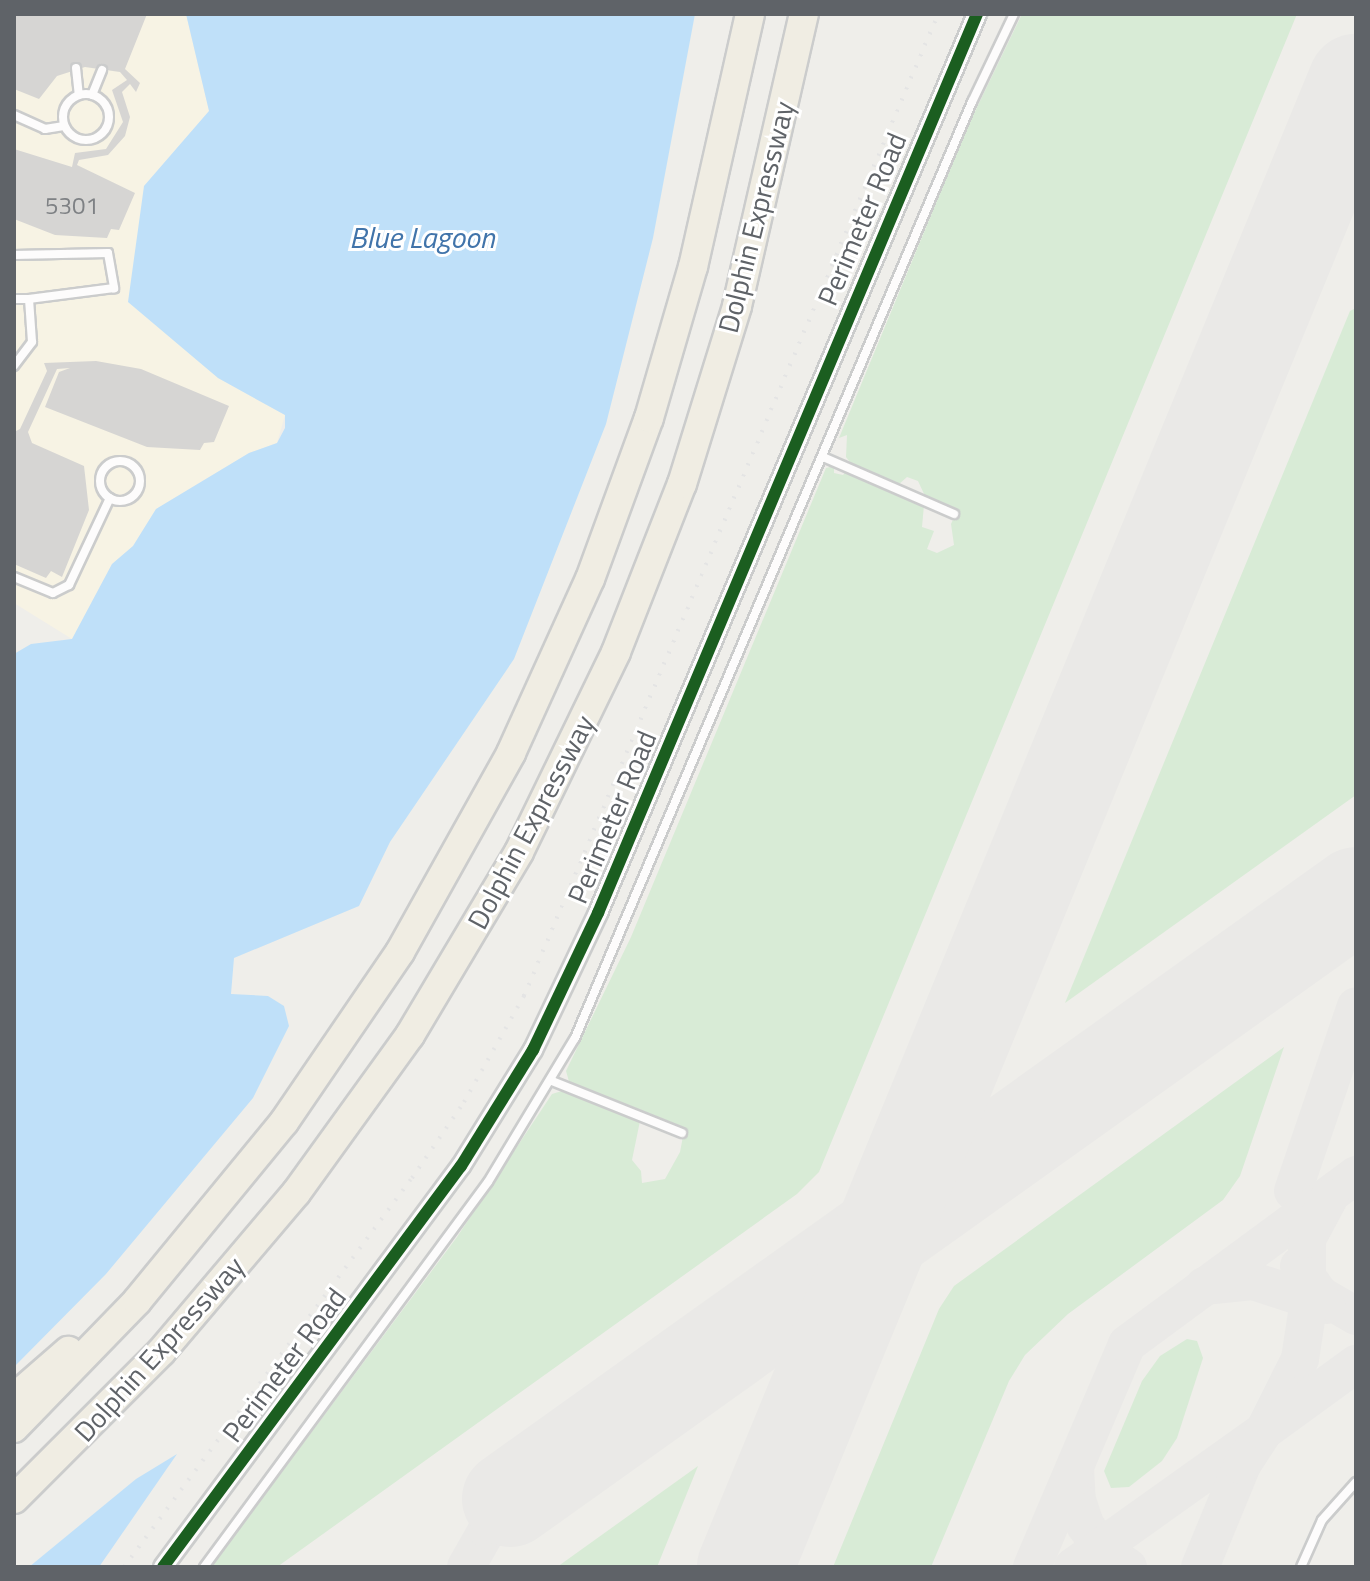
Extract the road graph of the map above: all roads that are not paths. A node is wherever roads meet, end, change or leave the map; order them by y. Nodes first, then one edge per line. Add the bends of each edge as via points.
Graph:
1 (750, 14) edge
2 (977, 14) edge
3 (1014, 14) edge
4 (803, 23) edge
5 (76, 68) dead end
6 (102, 70) dead end
7 (79, 95) junction
8 (92, 95) junction
9 (14, 115) edge
10 (64, 126) junction
11 (14, 255) edge
12 (14, 299) edge
13 (29, 299) junction
14 (14, 366) edge
15 (823, 457) junction
16 (110, 498) junction
17 (954, 514) dead end
18 (14, 577) edge
19 (552, 1081) junction
20 (682, 1133) dead end
21 (180, 1253) junction
22 (14, 1398) edge
23 (14, 1428) edge
24 (1356, 1482) edge
25 (14, 1499) edge
26 (163, 1567) edge
27 (204, 1567) edge
28 (1301, 1567) edge

1 - 21 highway, Dolphin Expressway via 702,230 661,380 612,525 540,694 463,844 367,1004 275,1134
2 - 26 street, Perimeter Road via 598,913 533,1050 461,1166
3 - 15 lane
4 - 25 highway, Dolphin Expressway via 737,306 686,470 616,652 519,852 410,1035 296,1193 161,1352
5 - 7 lane
6 - 8 lane
7 - 8 lane
7 - 10 lane via 67,104
8 - 10 lane via 108,113 102,134 81,140
9 - 10 lane via 45,129
11 - 13 lane via 108,253 114,288
12 - 13 lane
13 - 14 lane via 32,342
15 - 17 lane
15 - 19 lane via 603,980
16 - 16 lane via 123,501 135,494 140,481 131,464 112,461 102,470 99,483
16 - 18 lane via 69,585 53,593
19 - 20 lane
19 - 27 lane via 488,1182
21 - 22 highway
21 - 23 highway, Dolphin Expressway
24 - 28 lane via 1322,1520

